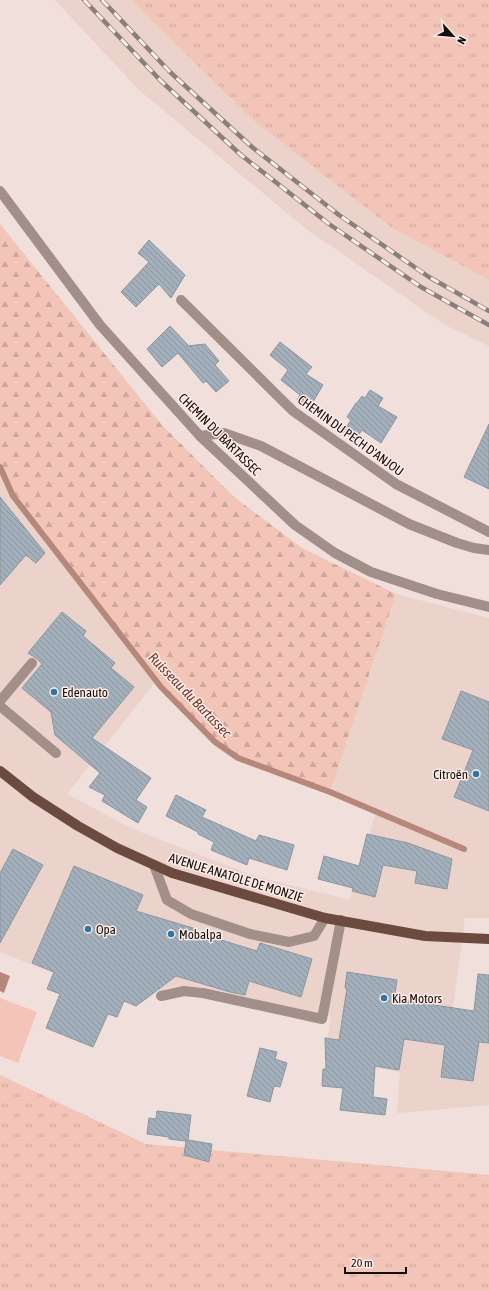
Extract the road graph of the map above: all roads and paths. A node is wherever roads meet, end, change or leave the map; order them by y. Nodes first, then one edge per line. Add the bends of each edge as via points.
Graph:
1 (0, 191) edge
2 (182, 300) dead end
3 (200, 436) junction
4 (489, 532) edge
5 (489, 550) edge
6 (489, 607) edge
7 (32, 663) dead end
8 (0, 701) edge
9 (0, 706) edge
10 (56, 753) dead end
11 (0, 771) edge
12 (154, 865) junction
13 (325, 918) junction
14 (341, 920) junction
15 (489, 939) edge
16 (161, 996) dead end

1 - 3 street, CHEMIN DU BARTASSEC via 100,325
2 - 4 street, CHEMIN DU PECH D'ANJOU via 293,411 396,484
3 - 5 street via 224,433 261,446 409,524 457,543
3 - 6 street, CHEMIN DU BARTASSEC via 295,525 335,554 371,572 437,594
7 - 8 street
9 - 10 street
11 - 12 main road, AVENUE ANATOLE DE MONZIE via 33,797 78,826
12 - 13 main road, AVENUE ANATOLE DE MONZIE via 172,873
12 - 13 street via 167,900 190,914 250,934 289,942 314,936
13 - 14 main road, AVENUE ANATOLE DE MONZIE
14 - 15 main road, AVENUE ANATOLE DE MONZIE via 424,936
14 - 16 street via 322,1019 203,993 184,991

